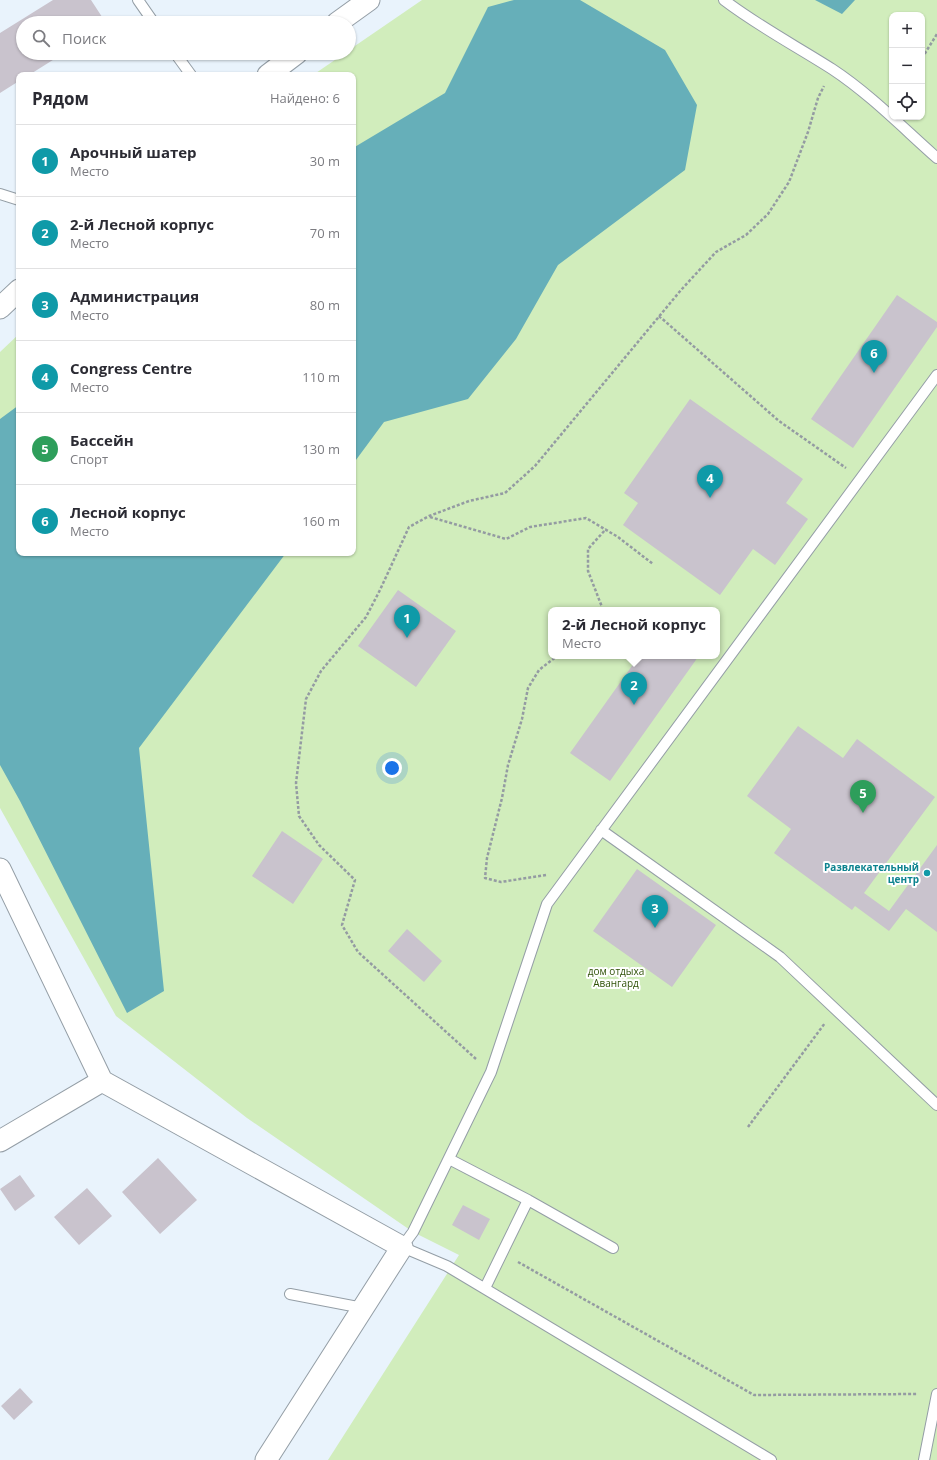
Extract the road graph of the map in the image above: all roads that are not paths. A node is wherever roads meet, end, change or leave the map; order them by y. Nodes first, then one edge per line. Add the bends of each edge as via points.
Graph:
1 (138, 0) edge
2 (368, 0) edge
3 (724, 0) edge
4 (149, 16) edge
5 (346, 16) edge
6 (181, 60) edge
7 (288, 60) edge
8 (189, 72) edge
9 (272, 72) edge
10 (937, 158) edge
11 (0, 194) edge
12 (16, 199) edge
13 (16, 293) edge
14 (0, 308) edge
15 (937, 375) edge
16 (601, 830) junction
17 (0, 869) edge
18 (102, 1081) junction
19 (937, 1105) edge
20 (0, 1141) edge
21 (449, 1159) junction
22 (528, 1200) junction
23 (402, 1247) junction
24 (613, 1248) dead end
25 (485, 1288) junction
26 (290, 1294) dead end
27 (362, 1308) junction
28 (937, 1394) edge
29 (266, 1460) edge
30 (771, 1460) edge
31 (924, 1460) edge

1 - 4 lane
2 - 5 street
3 - 10 lane via 743,15 859,89
6 - 8 lane
7 - 9 street
11 - 12 lane
13 - 14 street
15 - 16 lane
16 - 19 lane via 780,957
16 - 21 lane via 547,904 491,1072
17 - 18 street
18 - 20 street
18 - 23 street
21 - 22 lane
21 - 23 lane via 413,1232
22 - 24 lane
22 - 25 lane
23 - 25 lane via 447,1266
23 - 27 street
25 - 30 lane
26 - 27 lane
27 - 29 street
28 - 31 lane

